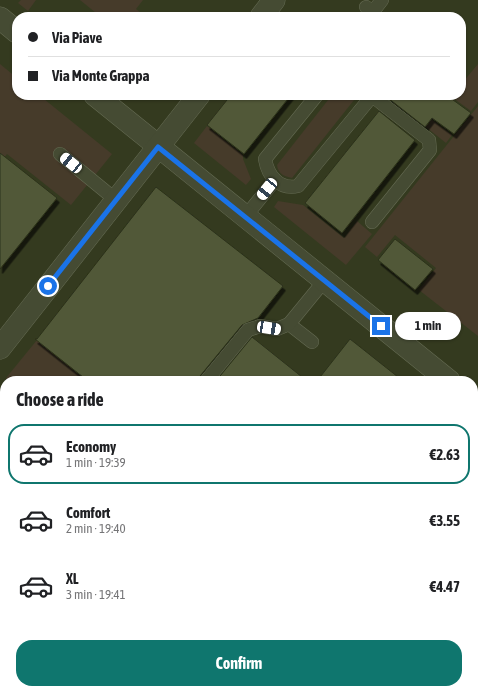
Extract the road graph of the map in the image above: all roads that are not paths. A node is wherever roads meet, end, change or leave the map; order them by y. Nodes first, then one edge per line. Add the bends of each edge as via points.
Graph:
1 (382, 0) edge
2 (366, 7) dead end
3 (0, 18) edge
4 (12, 28) edge
5 (101, 100) edge
6 (195, 100) edge
7 (313, 100) edge
8 (368, 100) edge
9 (378, 100) edge
10 (158, 147) junction
11 (60, 154) dead end
12 (275, 180) junction
13 (116, 200) junction
14 (245, 217) junction
15 (372, 222) dead end
16 (324, 280) junction
17 (289, 324) junction
18 (312, 342) dead end
19 (0, 348) edge
20 (210, 376) edge
21 (443, 376) edge

1 - 2 lane via 375,9
3 - 4 street
5 - 10 street
6 - 10 street
7 - 12 lane via 265,159 267,169
8 - 12 lane via 298,186 284,186
9 - 15 lane via 429,140 430,150
10 - 13 street
10 - 14 street
11 - 13 lane
12 - 14 lane
13 - 19 street
14 - 16 street
16 - 17 lane
16 - 21 street
17 - 18 lane
17 - 20 lane via 277,329 260,326 248,330

